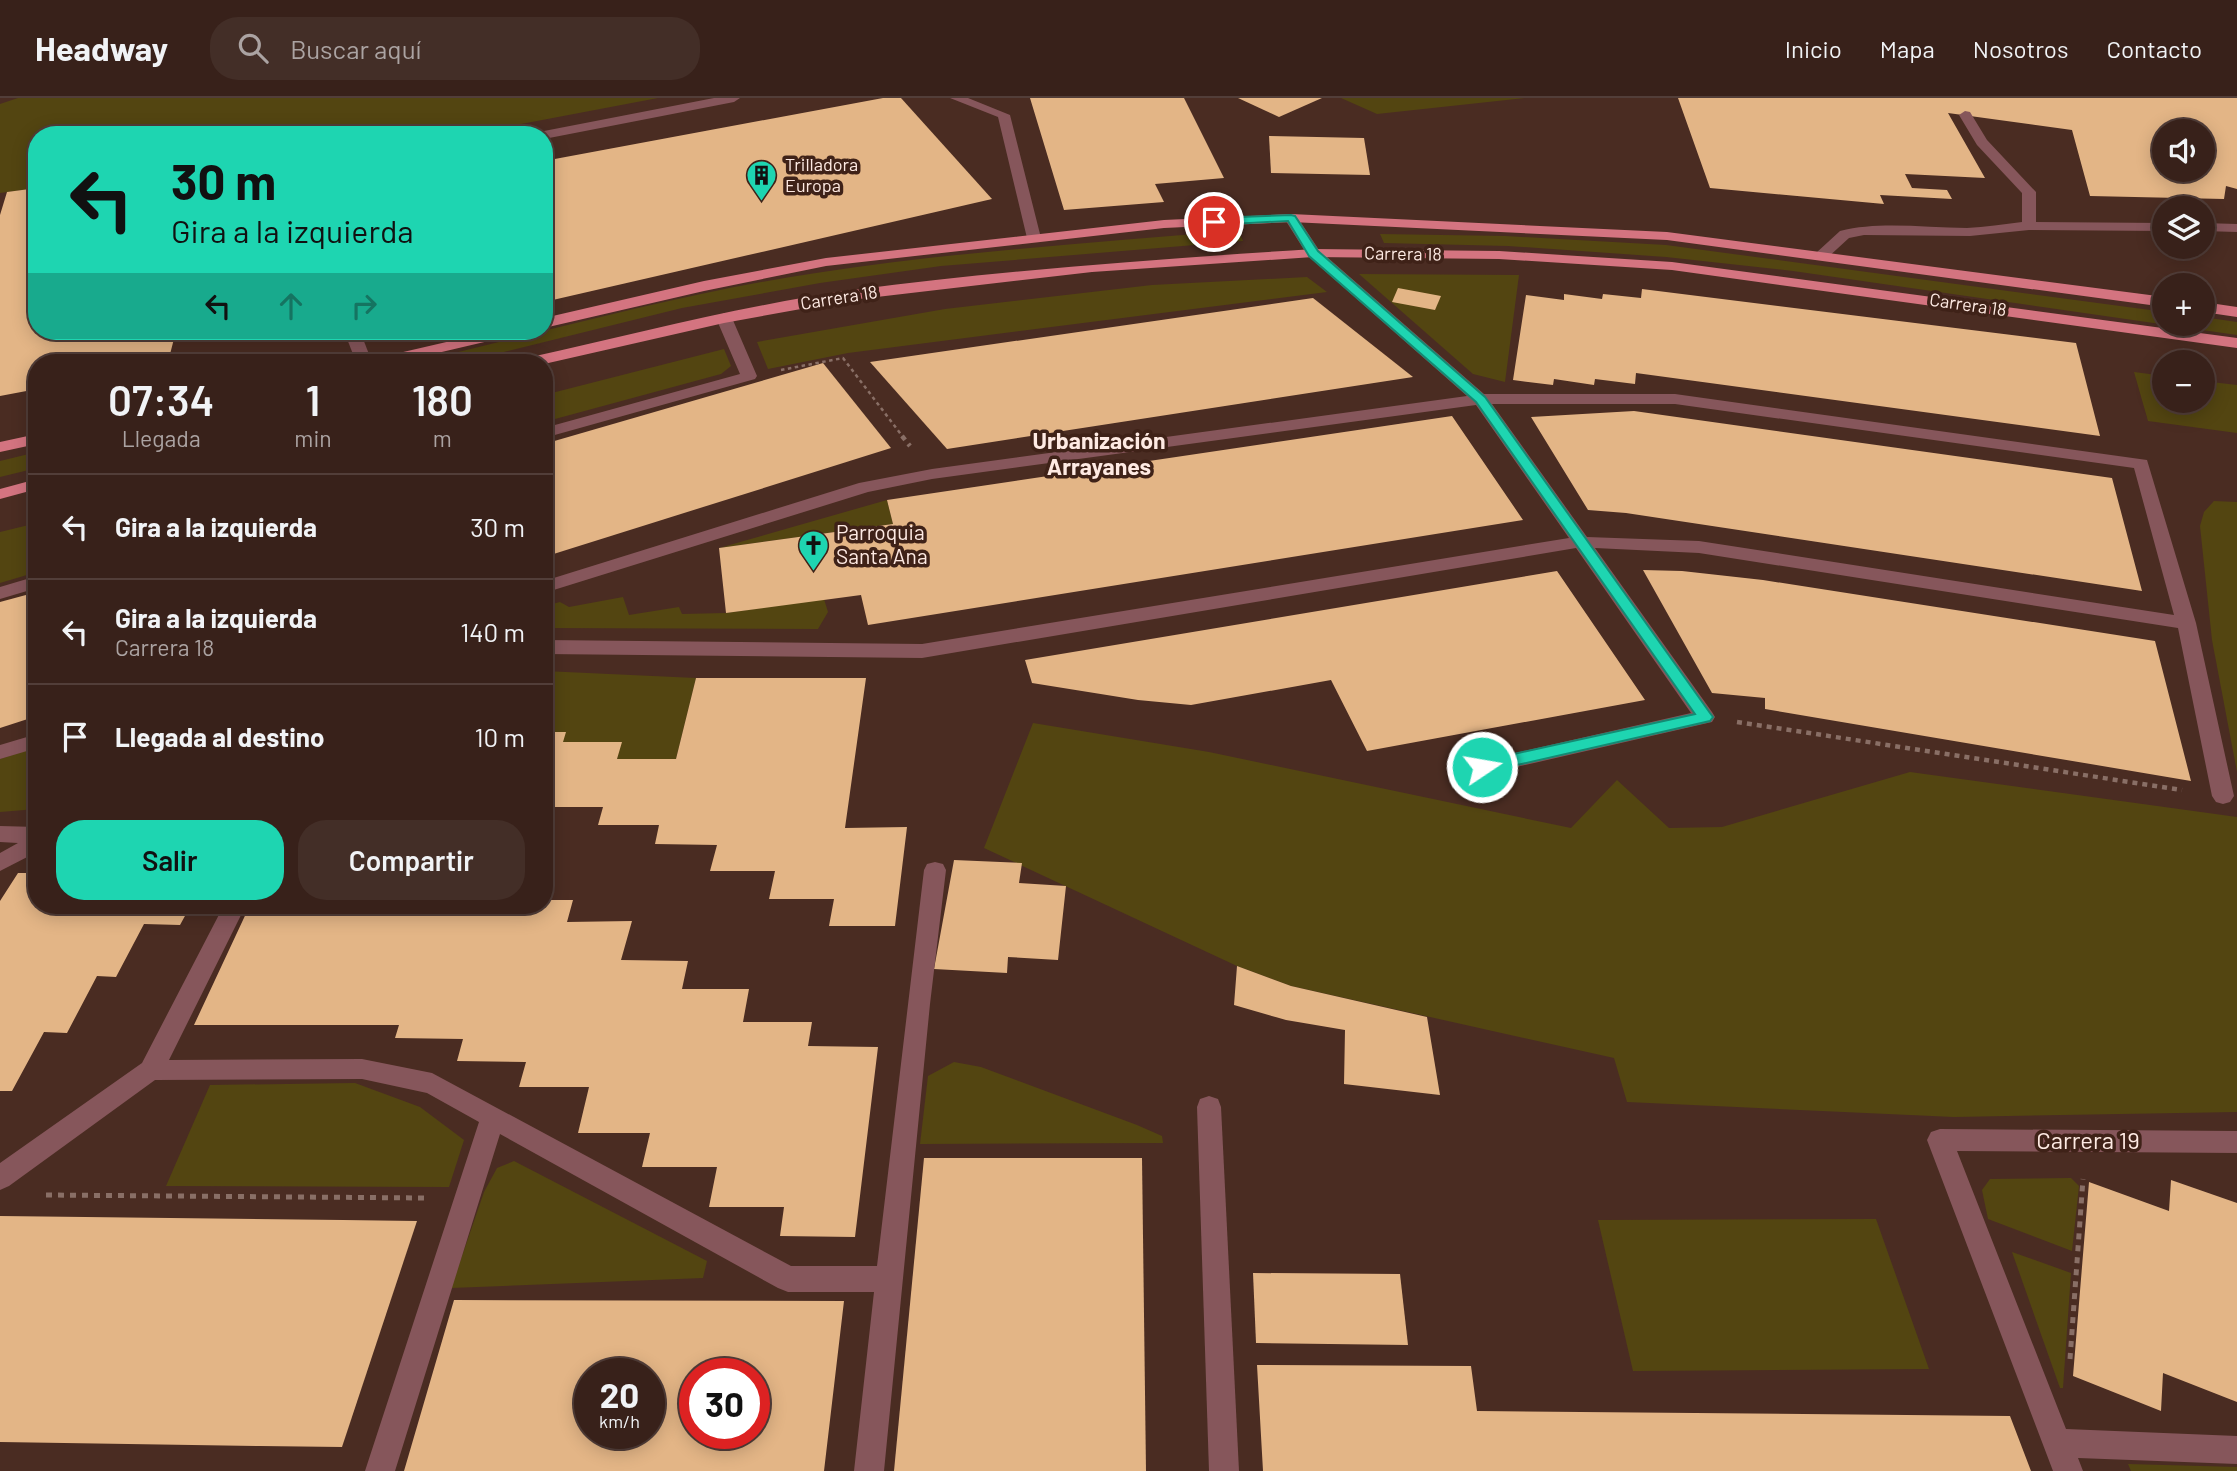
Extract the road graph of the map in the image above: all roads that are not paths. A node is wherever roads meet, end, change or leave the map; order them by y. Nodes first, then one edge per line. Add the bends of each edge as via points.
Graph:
1 (734, 98) edge
2 (956, 98) edge
3 (1965, 115) dead end
4 (553, 133) edge
5 (1291, 218) junction
6 (2029, 226) junction
7 (2152, 226) edge
8 (2215, 227) edge
9 (2237, 228) edge
10 (1034, 238) junction
11 (1313, 253) junction
12 (1821, 256) junction
13 (2152, 300) edge
14 (2215, 309) edge
15 (2237, 312) edge
16 (724, 318) junction
17 (553, 321) edge
18 (474, 340) edge
19 (2237, 343) edge
20 (414, 354) edge
21 (553, 357) edge
22 (1480, 399) junction
23 (553, 430) edge
24 (28, 441) edge
25 (0, 447) edge
26 (28, 486) edge
27 (0, 494) edge
28 (1581, 542) junction
29 (553, 584) edge
30 (28, 585) edge
31 (0, 593) edge
32 (2186, 623) junction
33 (553, 647) edge
34 (28, 744) edge
35 (0, 752) edge
36 (1482, 767) dead end
37 (2223, 796) road end
38 (0, 834) edge
39 (28, 835) edge
40 (28, 847) edge
41 (0, 863) edge
42 (935, 870) dead end
43 (230, 914) edge
44 (151, 1070) junction
45 (1209, 1107) dead end
46 (492, 1119) junction
47 (2237, 1142) edge
48 (0, 1178) edge
49 (889, 1279) junction
50 (2057, 1443) junction
51 (2237, 1450) edge
52 (380, 1471) edge
53 (869, 1471) edge
54 (1224, 1471) edge
55 (2068, 1471) edge

1 - 4 street
2 - 10 street via 1004,115
3 - 6 street via 1982,142 2029,192
5 - 10 main road, Carrera 18 via 1164,224
5 - 11 street
5 - 12 main road, Carrera 18 via 1667,236
6 - 7 street
6 - 12 street via 1970,232 1864,231 1845,234
8 - 9 street
10 - 17 main road, Carrera 18 via 826,262
11 - 16 main road, Carrera 18 via 1091,268 851,295
11 - 19 main road, Carrera 18 via 1499,255 1672,266
11 - 22 street
12 - 13 main road, Carrera 18
14 - 15 main road
16 - 21 main road, Carrera 18
16 - 23 street via 749,376
18 - 20 main road
22 - 28 street
22 - 29 street via 865,487
22 - 32 street via 1675,400 2141,464
24 - 25 main road
26 - 27 main road
28 - 32 street via 1699,547
28 - 33 street via 922,652
28 - 36 street via 1705,717
30 - 31 street
32 - 37 street
34 - 35 street
38 - 39 street
40 - 41 street
42 - 49 street
43 - 44 street
44 - 46 street via 362,1069 432,1084
44 - 48 street
45 - 54 street
46 - 49 street via 788,1279
46 - 52 street
47 - 50 street, Carrera 19 via 1940,1140
49 - 53 street
50 - 51 street
50 - 55 street

